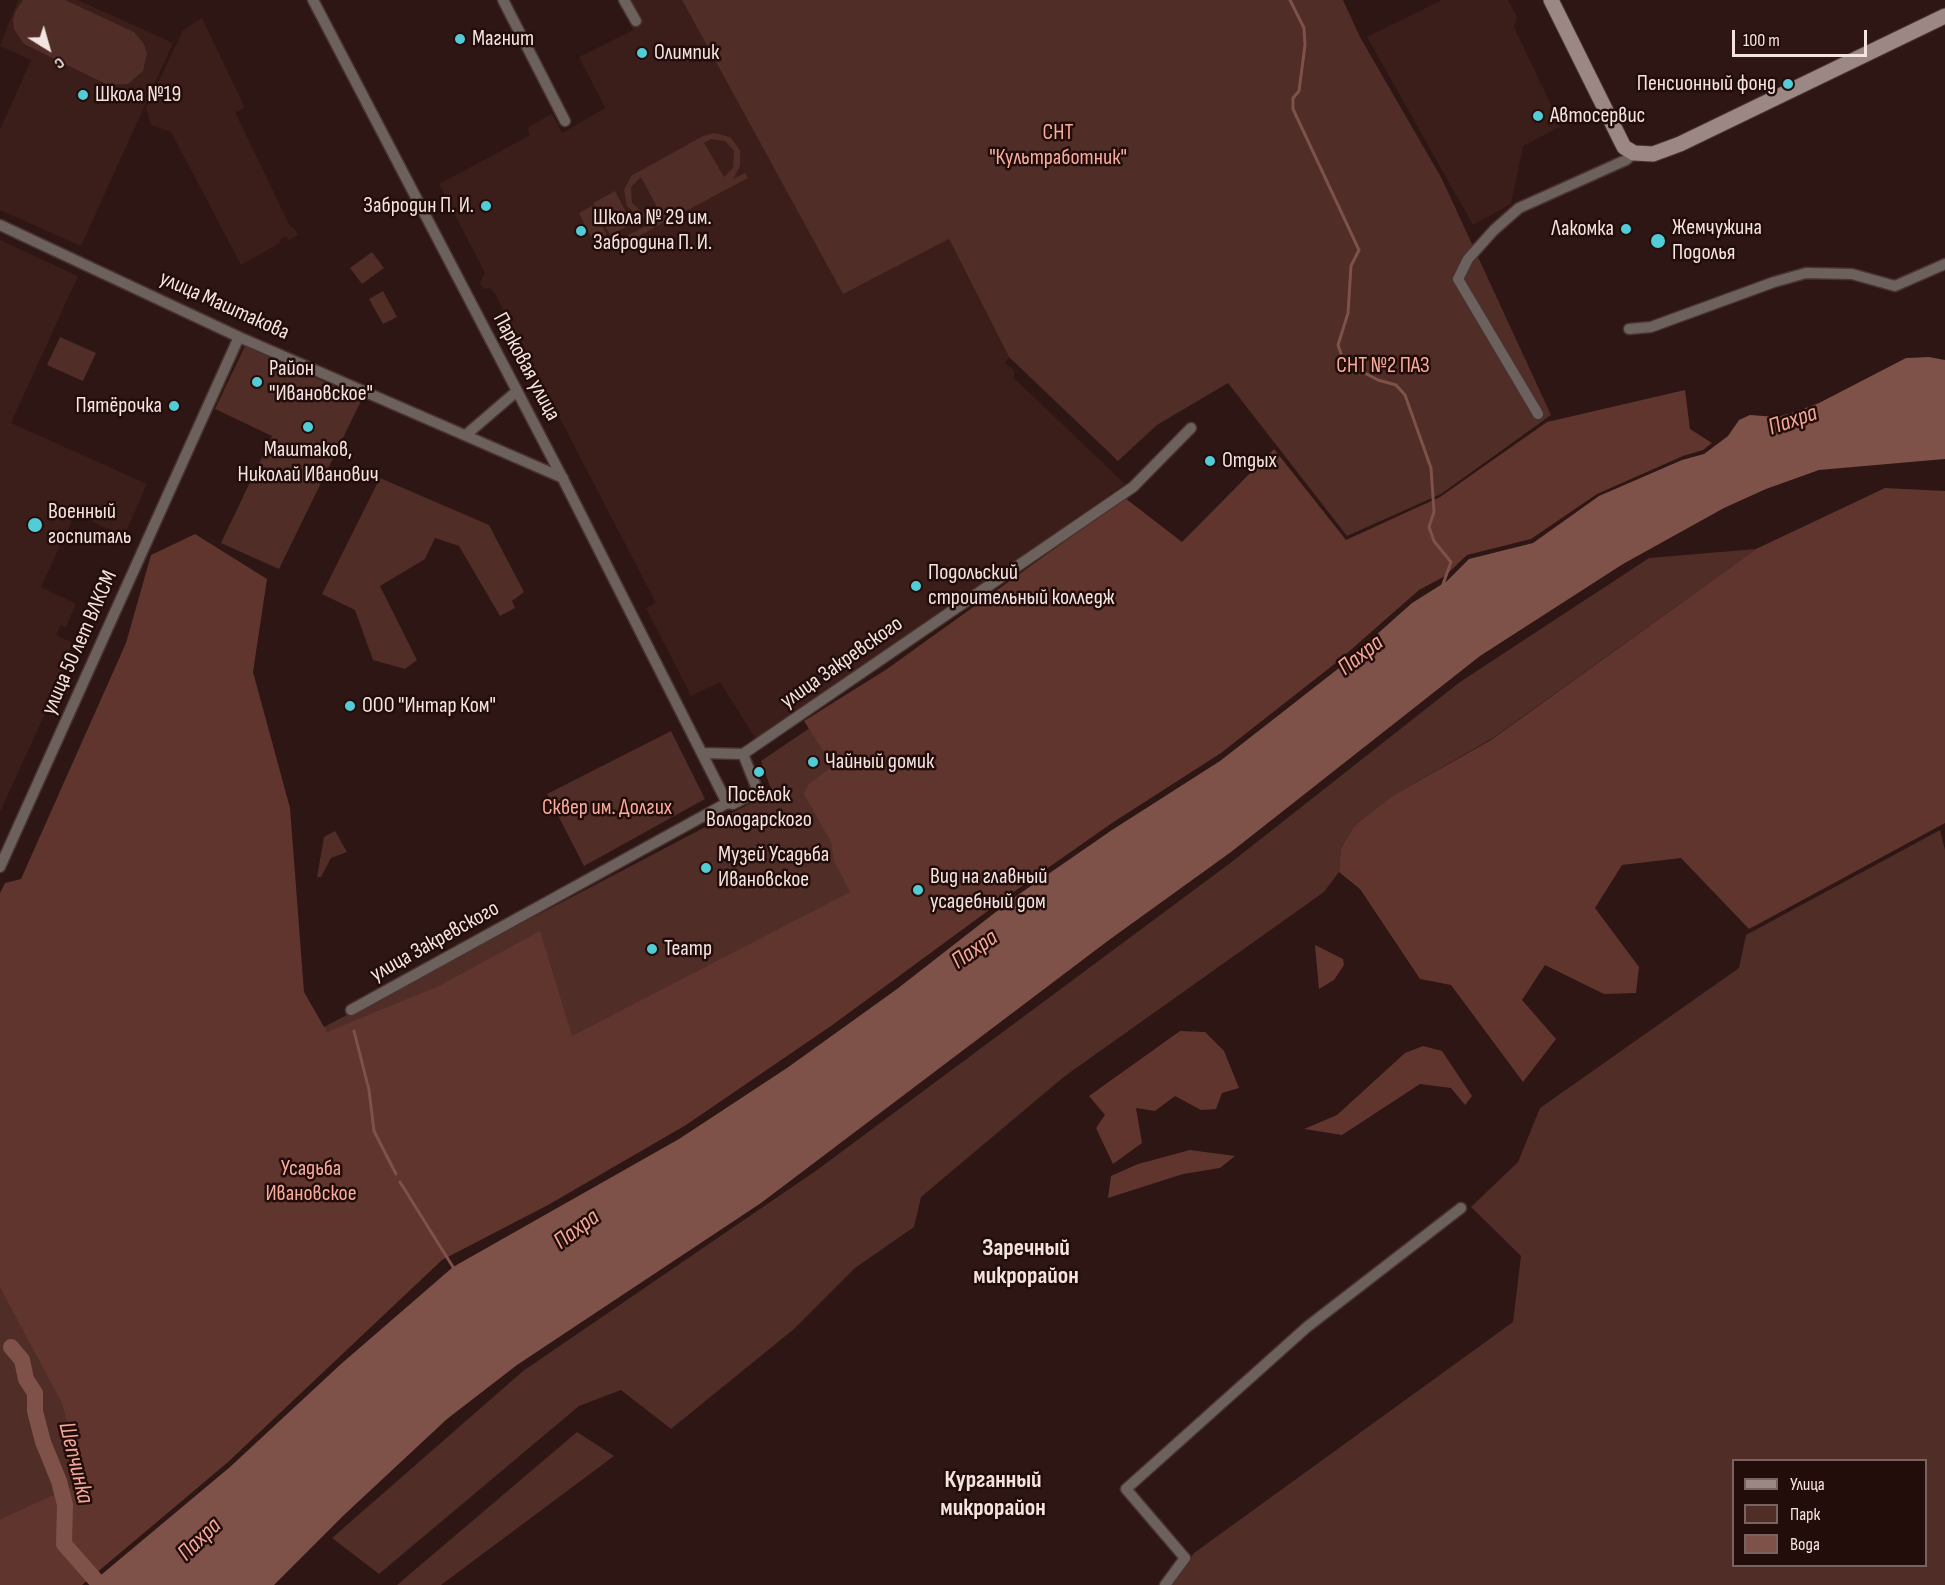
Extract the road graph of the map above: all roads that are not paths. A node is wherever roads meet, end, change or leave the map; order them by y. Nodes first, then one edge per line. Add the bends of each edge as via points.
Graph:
1 (313, 0) edge
2 (503, 0) edge
3 (624, 0) edge
4 (1551, 0) edge
5 (1945, 16) edge
6 (636, 21) dead end
7 (566, 122) dead end
8 (1634, 153) junction
9 (0, 225) edge
10 (1945, 264) edge
11 (1629, 329) dead end
12 (239, 337) junction
13 (517, 392) junction
14 (1538, 414) dead end
15 (1191, 428) dead end
16 (467, 434) junction
17 (564, 479) junction
18 (703, 753) junction
19 (743, 754) junction
20 (727, 803) junction
21 (0, 867) edge
22 (351, 1010) dead end
23 (1461, 1208) dead end
24 (1165, 1585) edge

1 - 13 street, Парковая улица
2 - 7 street
3 - 6 street
4 - 8 main road via 1616,134 1624,147
5 - 8 main road via 1680,144 1653,154
8 - 14 street via 1519,208 1468,259 1458,279
9 - 12 street, улица Маштакова
10 - 11 street via 1895,286 1852,274 1806,273 1651,327
12 - 16 street, улица Маштакова
12 - 21 street, улица 50 лет ВЛКСМ
13 - 16 street
13 - 17 street, Парковая улица
15 - 19 street, улица Закревского via 1133,487
16 - 17 street, улица Маштакова
17 - 18 street, Парковая улица
18 - 19 street
18 - 20 street, Парковая улица
19 - 20 street via 758,789 734,804
20 - 22 street, улица Закревского
23 - 24 street via 1307,1327 1126,1488 1185,1558

